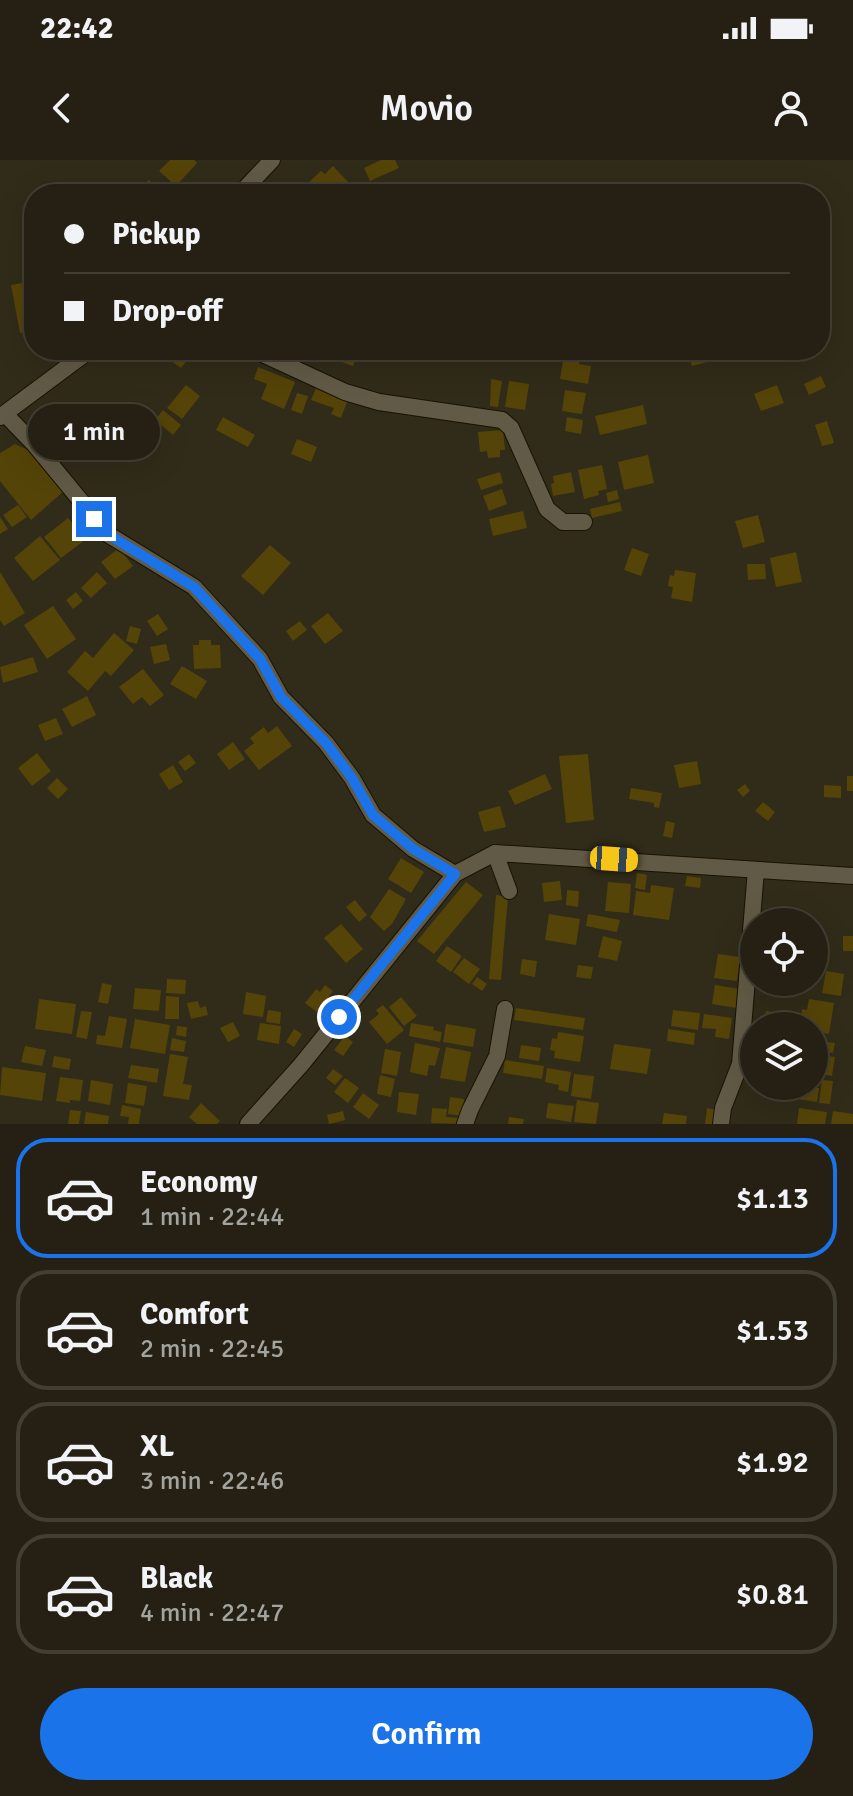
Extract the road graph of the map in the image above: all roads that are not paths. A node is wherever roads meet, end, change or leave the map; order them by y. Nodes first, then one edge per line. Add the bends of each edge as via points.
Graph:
1 (272, 160) edge
2 (249, 184) edge
3 (77, 360) edge
4 (276, 360) edge
5 (2, 416) edge
6 (584, 522) dead end
7 (495, 853) junction
8 (756, 870) junction
9 (455, 874) junction
10 (853, 876) edge
11 (509, 891) dead end
12 (505, 1009) dead end
13 (248, 1124) edge
14 (465, 1124) edge
15 (721, 1124) edge

1 - 2 street
3 - 5 street
4 - 6 street via 379,402 502,420 511,428 547,509 563,522
5 - 9 street via 34,444 109,535 194,587 260,659 281,697 326,743 373,815 413,849
7 - 8 street
7 - 9 street
7 - 11 street
8 - 10 street
8 - 15 street via 740,1064
9 - 13 street
12 - 14 street via 497,1056

